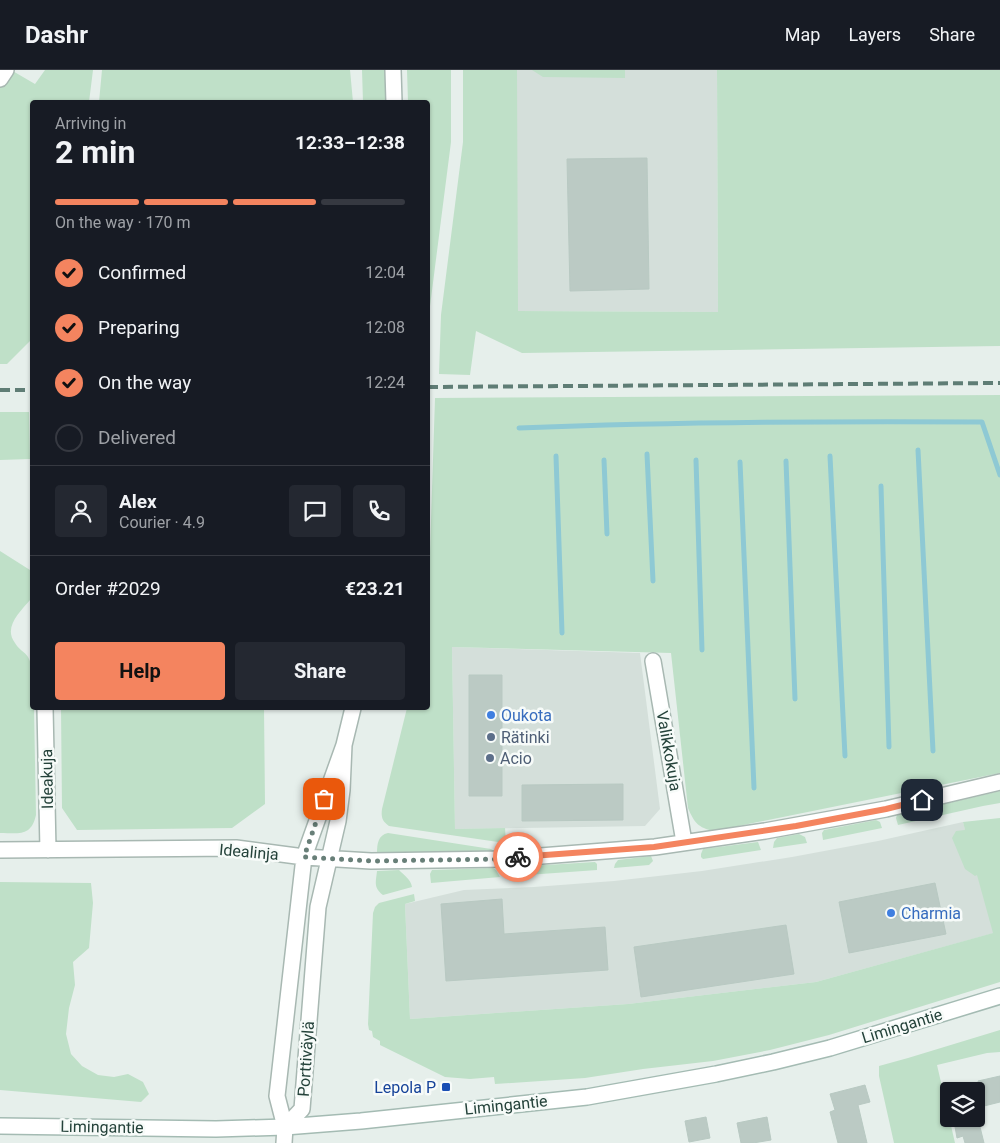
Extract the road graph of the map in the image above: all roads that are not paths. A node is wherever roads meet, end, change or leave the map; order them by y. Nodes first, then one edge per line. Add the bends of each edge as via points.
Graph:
1 (6, 70) edge
2 (393, 70) edge
3 (0, 79) edge
4 (394, 100) edge
5 (653, 661) dead end
6 (45, 710) edge
7 (353, 710) edge
8 (344, 745) junction
9 (1000, 782) edge
10 (684, 842) junction
11 (0, 850) edge
12 (48, 850) junction
13 (304, 857) junction
14 (329, 859) junction
15 (1000, 996) edge
16 (0, 1126) edge
17 (285, 1127) junction
18 (284, 1143) edge

1 - 3 street
2 - 4 street
5 - 10 street, Valikkokuja
6 - 12 street, Ideakuja
7 - 8 street, Porttiväylä
8 - 13 street, Porttiväylä
8 - 14 street, Porttiväylä via 338,821
9 - 10 street, Idealinja via 886,809
10 - 14 street, Idealinja via 503,859
11 - 12 street, Idealinja
12 - 13 street, Idealinja via 236,848
13 - 14 street, Idealinja
13 - 17 street, Porttiväylä via 278,1096
14 - 17 street, Porttiväylä via 318,907 302,1109
15 - 17 street, Limingantie via 830,1048 716,1074 587,1097
16 - 17 street, Limingantie
17 - 18 street

